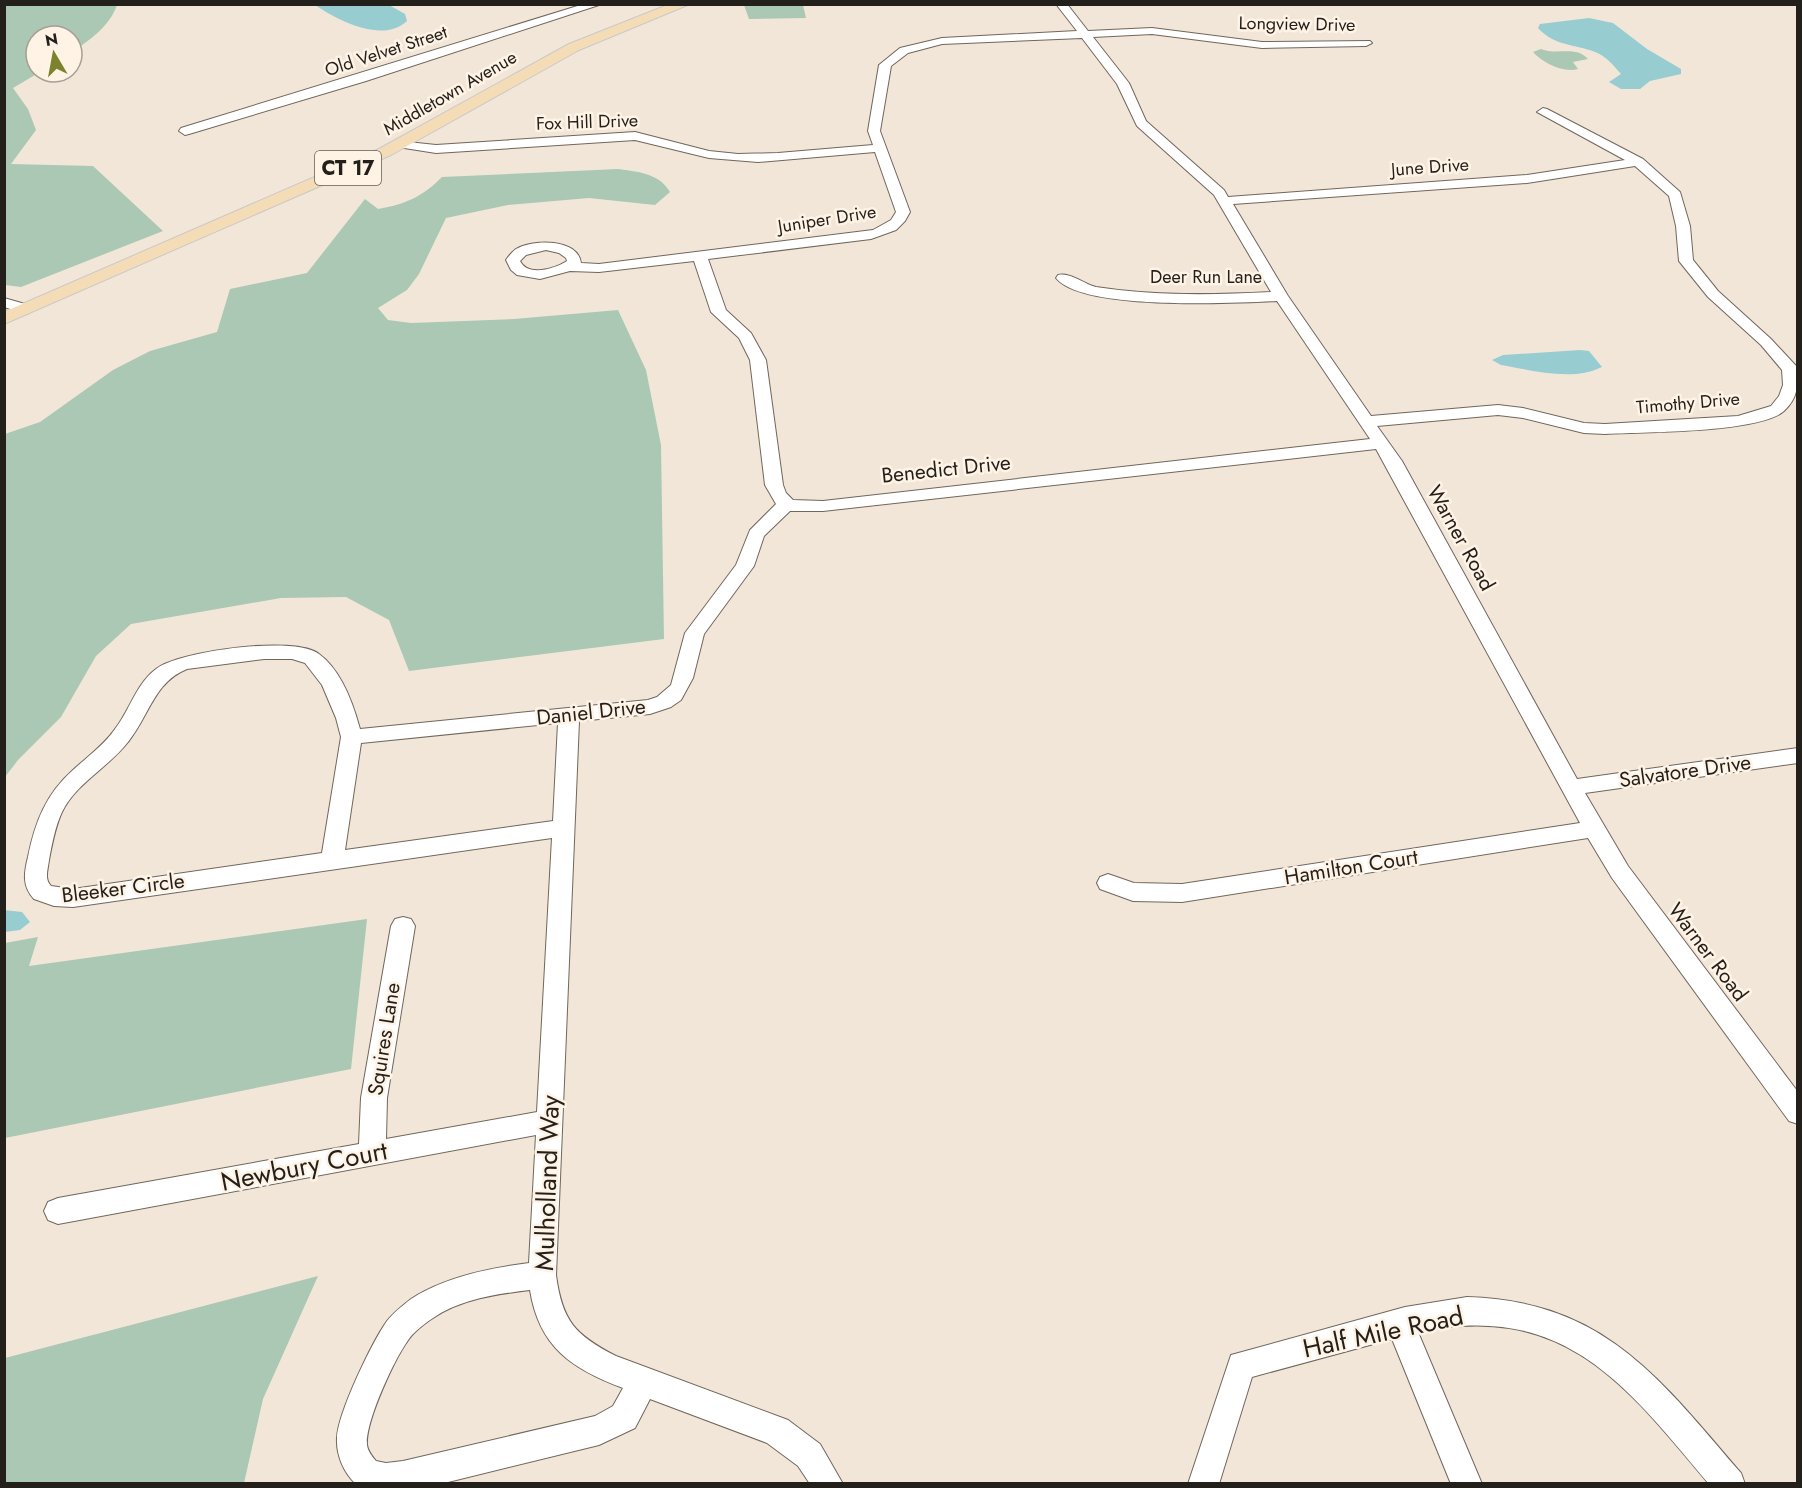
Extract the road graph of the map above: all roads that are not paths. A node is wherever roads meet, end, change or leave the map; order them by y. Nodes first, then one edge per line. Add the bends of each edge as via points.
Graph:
1 (597, 4) edge
2 (684, 4) edge
3 (1061, 4) edge
4 (1085, 35) junction
5 (1366, 43) dead end
6 (1543, 112) dead end
7 (185, 131) dead end
8 (403, 144) junction
9 (879, 148) junction
10 (1638, 162) junction
11 (1224, 201) junction
12 (700, 256) junction
13 (570, 267) dead end
14 (1063, 278) dead end
15 (1281, 296) junction
16 (4, 302) edge
17 (27, 309) junction
18 (4, 319) edge
19 (1365, 422) junction
20 (1381, 443) junction
21 (786, 505) junction
22 (569, 714) junction
23 (351, 737) junction
24 (1797, 754) edge
25 (1573, 787) junction
26 (564, 828) junction
27 (1594, 829) junction
28 (332, 860) junction
29 (1108, 883) dead end
30 (403, 926) dead end
31 (1797, 1113) edge
32 (549, 1121) junction
33 (372, 1153) junction
34 (58, 1211) dead end
35 (542, 1275) junction
36 (1400, 1323) junction
37 (644, 1380) junction
38 (828, 1484) edge
39 (1203, 1484) edge
40 (1467, 1484) edge
41 (1730, 1484) edge

1 - 7 street, Old Velvet Street
2 - 8 main road, Middletown Avenue / CT 17 via 574,47
3 - 4 street, Warner Road
4 - 5 street, Longview Drive via 1152,31 1262,45
4 - 9 street, Juniper Drive via 942,41 904,50 891,58 884,70 874,125
4 - 11 street, Warner Road via 1123,83 1141,123
6 - 10 street, Timothy Drive
8 - 9 street, Fox Hill Drive via 436,149 634,136 741,158
8 - 17 main road, Middletown Avenue / CT 17
9 - 12 street, Juniper Drive via 903,212 891,227 858,237
10 - 11 street, June Drive via 1527,179
10 - 19 street, Timothy Drive via 1675,195 1686,261 1713,294 1790,369 1791,385 1777,409 1738,421 1605,429 1498,410
11 - 15 street, Warner Road
12 - 13 street, Juniper Drive via 599,268
12 - 21 street via 719,312 746,336 758,360 774,485 777,496
14 - 15 street, Deer Run Lane via 1084,289 1164,300
15 - 19 street, Warner Road
16 - 17 street
17 - 18 main road, Middletown Avenue / CT 17
19 - 20 street, Warner Road
20 - 21 street, Benedict Drive via 823,506
20 - 25 street, Warner Road
21 - 22 street, Daniel Drive via 756,534 745,566 694,633 678,693 650,707
22 - 23 street, Daniel Drive
22 - 26 street, Mulholland Way
23 - 28 street, Bleeker Circle
23 - 28 street, Bleeker Circle via 342,706 323,670 308,656 292,652 258,653 188,662 172,668 148,691 116,743 54,807 35,881 45,895 63,898
24 - 25 street, Salvatore Drive
25 - 27 street, Warner Road
26 - 28 street, Bleeker Circle
26 - 32 street, Mulholland Way
27 - 29 street, Hamilton Court via 1182,893 1133,892
27 - 31 street, Warner Road via 1620,872
30 - 33 street, Squires Lane via 374,1098
32 - 33 street, Newbury Court
32 - 35 street, Mulholland Way
33 - 34 street, Newbury Court
35 - 37 street, Mulholland Way via 549,1316 570,1346 608,1368
35 - 37 street via 445,1295 406,1320 393,1338 353,1430 352,1452 364,1471 384,1479 403,1477 599,1430 624,1417
36 - 39 street, Half Mile Road via 1241,1365
36 - 40 street
36 - 41 street, Half Mile Road via 1465,1311 1505,1313 1566,1329 1597,1346 1629,1373
37 - 38 street, Mulholland Way via 777,1431 809,1455

